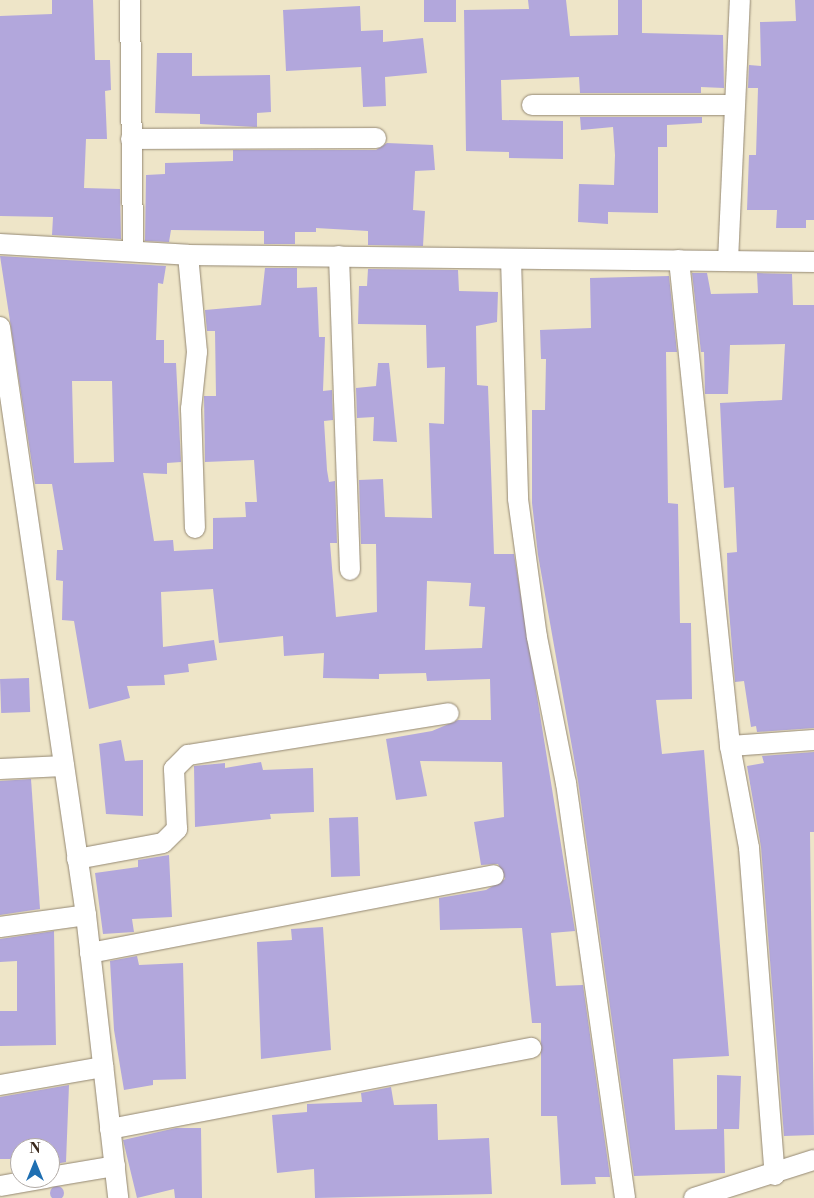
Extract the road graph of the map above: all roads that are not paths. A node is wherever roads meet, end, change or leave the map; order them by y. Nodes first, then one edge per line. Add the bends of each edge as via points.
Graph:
1 (130, 0) edge
2 (740, 0) edge
3 (532, 105) dead end
4 (734, 105) junction
5 (376, 138) dead end
6 (131, 139) junction
7 (0, 244) edge
8 (133, 251) junction
9 (188, 255) junction
10 (339, 256) junction
11 (511, 259) junction
12 (679, 260) junction
13 (728, 261) junction
14 (814, 262) edge
15 (0, 327) edge
16 (195, 528) dead end
17 (350, 570) dead end
18 (449, 714) dead end
19 (814, 740) edge
20 (730, 746) junction
21 (64, 766) junction
22 (0, 769) edge
23 (77, 859) junction
24 (494, 875) dead end
25 (86, 915) junction
26 (0, 927) edge
27 (90, 953) junction
28 (531, 1048) dead end
29 (103, 1067) junction
30 (0, 1085) edge
31 (110, 1129) junction
32 (814, 1160) edge
33 (115, 1166) junction
34 (60, 1175) edge
35 (775, 1175) junction
36 (118, 1198) edge
37 (625, 1198) edge
38 (694, 1198) edge

1 - 6 street
2 - 4 street
3 - 4 street
4 - 13 street
5 - 6 street
6 - 8 street
7 - 8 street
8 - 9 street
9 - 10 street
9 - 16 street via 197,352 191,418
10 - 11 street
10 - 17 street
11 - 12 street
11 - 37 street via 518,499 537,637 566,783
12 - 13 street
12 - 20 street
13 - 14 street
15 - 21 street
18 - 23 street via 188,755 174,769 177,829 163,843
19 - 20 street
20 - 35 street via 749,848
21 - 22 street
21 - 23 street
23 - 25 street
24 - 27 street
25 - 26 street
25 - 27 street
27 - 29 street
28 - 31 street
29 - 30 street
29 - 31 street
31 - 33 street
32 - 35 street
33 - 34 street
33 - 36 street
35 - 38 street

